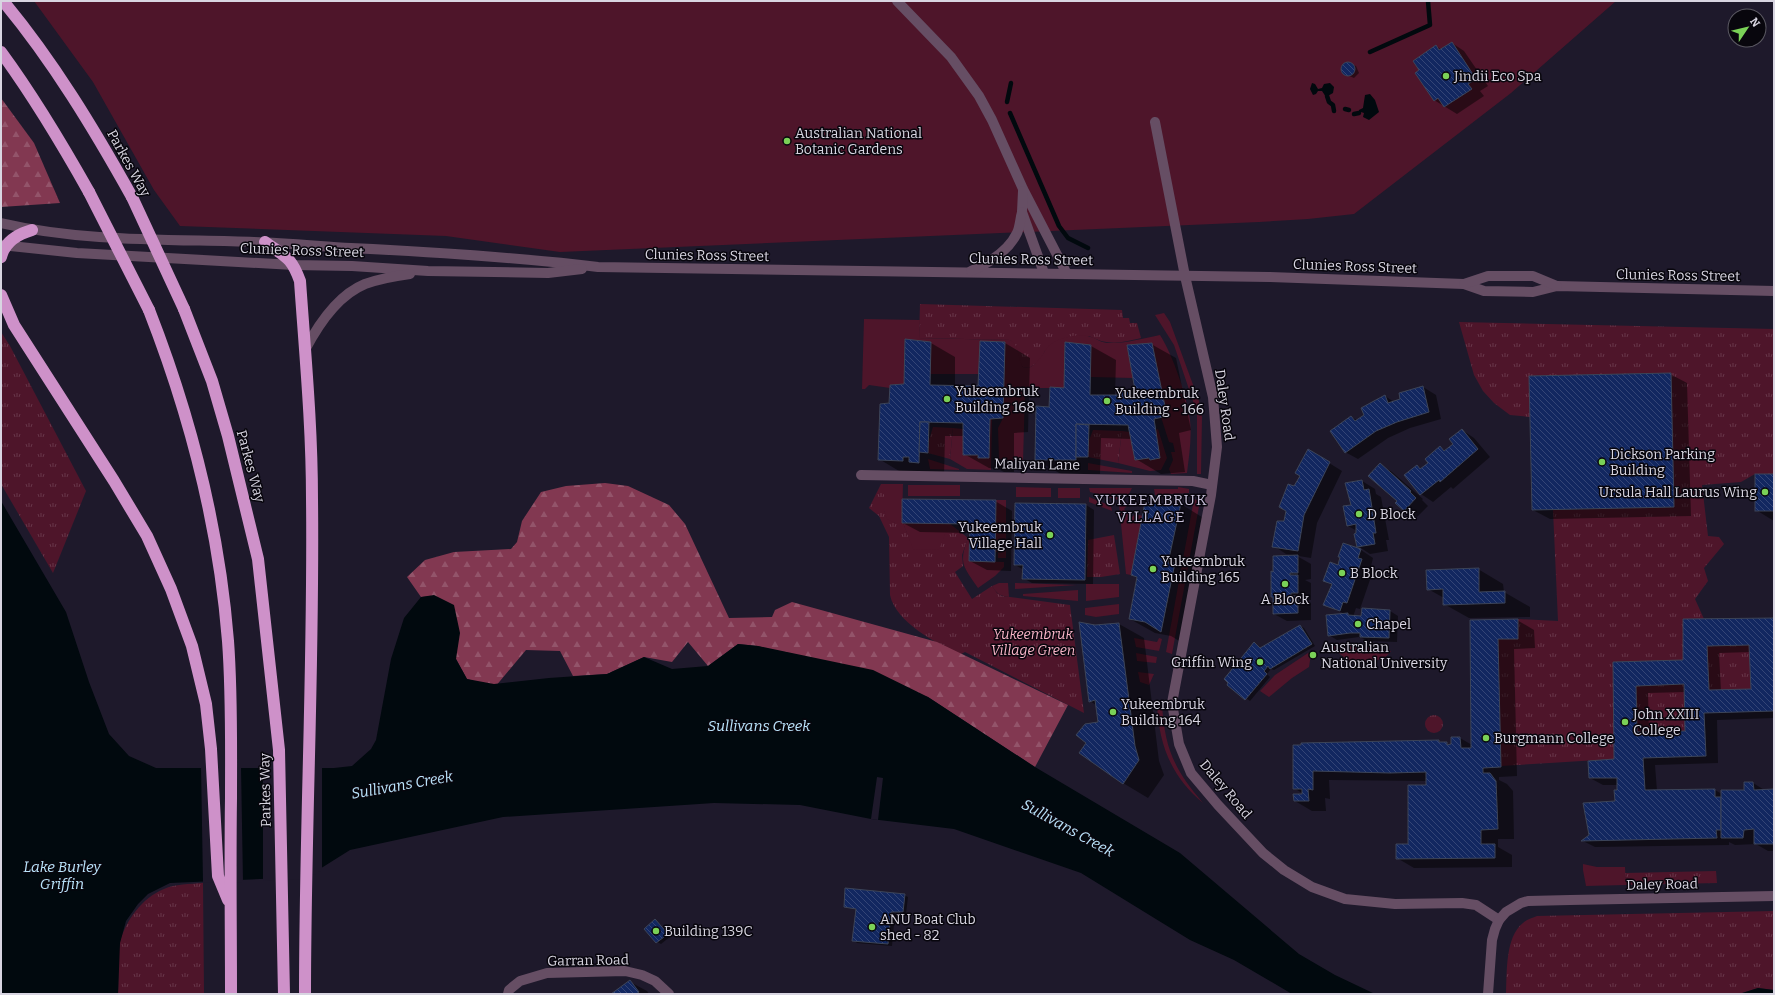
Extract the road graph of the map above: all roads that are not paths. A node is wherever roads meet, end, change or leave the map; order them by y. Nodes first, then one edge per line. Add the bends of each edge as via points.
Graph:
1 (3, 1) edge
2 (897, 1) edge
3 (1, 52) edge
4 (1155, 122) dead end
5 (1023, 189) junction
6 (1022, 212) junction
7 (1, 223) edge
8 (32, 230) junction
9 (265, 242) junction
10 (2, 250) edge
11 (294, 265) junction
12 (598, 267) junction
13 (428, 271) junction
14 (967, 273) junction
15 (1044, 274) junction
16 (1067, 274) junction
17 (1186, 276) junction
18 (1464, 284) junction
19 (1557, 286) junction
20 (1774, 291) edge
21 (1, 295) edge
22 (305, 350) junction
23 (861, 475) dead end
24 (1212, 485) junction
25 (1774, 896) edge
26 (230, 904) junction
27 (1499, 920) junction
28 (231, 994) edge
29 (284, 994) edge
30 (305, 994) edge
31 (508, 994) edge
32 (669, 994) edge
33 (1488, 994) edge

1 - 29 highway, Parkes Way, bridge via 43,53 83,112 132,197 184,309 212,381 228,436 258,559 279,750
2 - 5 street via 967,77 992,120
3 - 26 highway, bridge via 56,134 89,192 149,310 179,394 211,519 228,640 231,692
4 - 17 street, Daley Road
5 - 6 street
5 - 16 street
6 - 14 street via 1017,233 1002,253 986,265
6 - 15 street
7 - 8 street, Clunies Ross Street
8 - 9 street, Clunies Ross Street via 162,239
8 - 10 highway via 21,233
9 - 11 highway via 285,255
9 - 12 street, Clunies Ross Street via 548,261
10 - 11 street, Clunies Ross Street
11 - 13 street, Clunies Ross Street
11 - 22 highway via 300,281
12 - 13 street, Clunies Ross Street via 548,273
12 - 14 street, Clunies Ross Street
13 - 22 street via 364,284 346,296 329,313
14 - 15 street, Clunies Ross Street
15 - 16 street, Clunies Ross Street
16 - 17 street, Clunies Ross Street
17 - 18 street, Clunies Ross Street
17 - 24 street, Daley Road via 1213,398 1217,447
18 - 19 street, Clunies Ross Street via 1484,291 1534,292
18 - 19 street, Clunies Ross Street via 1488,276 1533,276
19 - 20 street, Clunies Ross Street
21 - 26 highway via 14,325 147,536 171,589 192,646 206,704 212,749 218,876
22 - 30 highway via 312,497
23 - 24 street, Maliyan Lane via 1193,481
24 - 27 street, Daley Road via 1172,703 1179,744 1191,773 1263,853 1312,887 1345,899 1395,904 1462,903 1476,906
25 - 27 street, Daley Road via 1528,901 1506,912
26 - 28 highway
27 - 33 street via 1492,940
31 - 32 street, Garran Road via 520,981 547,973 625,971 655,981

